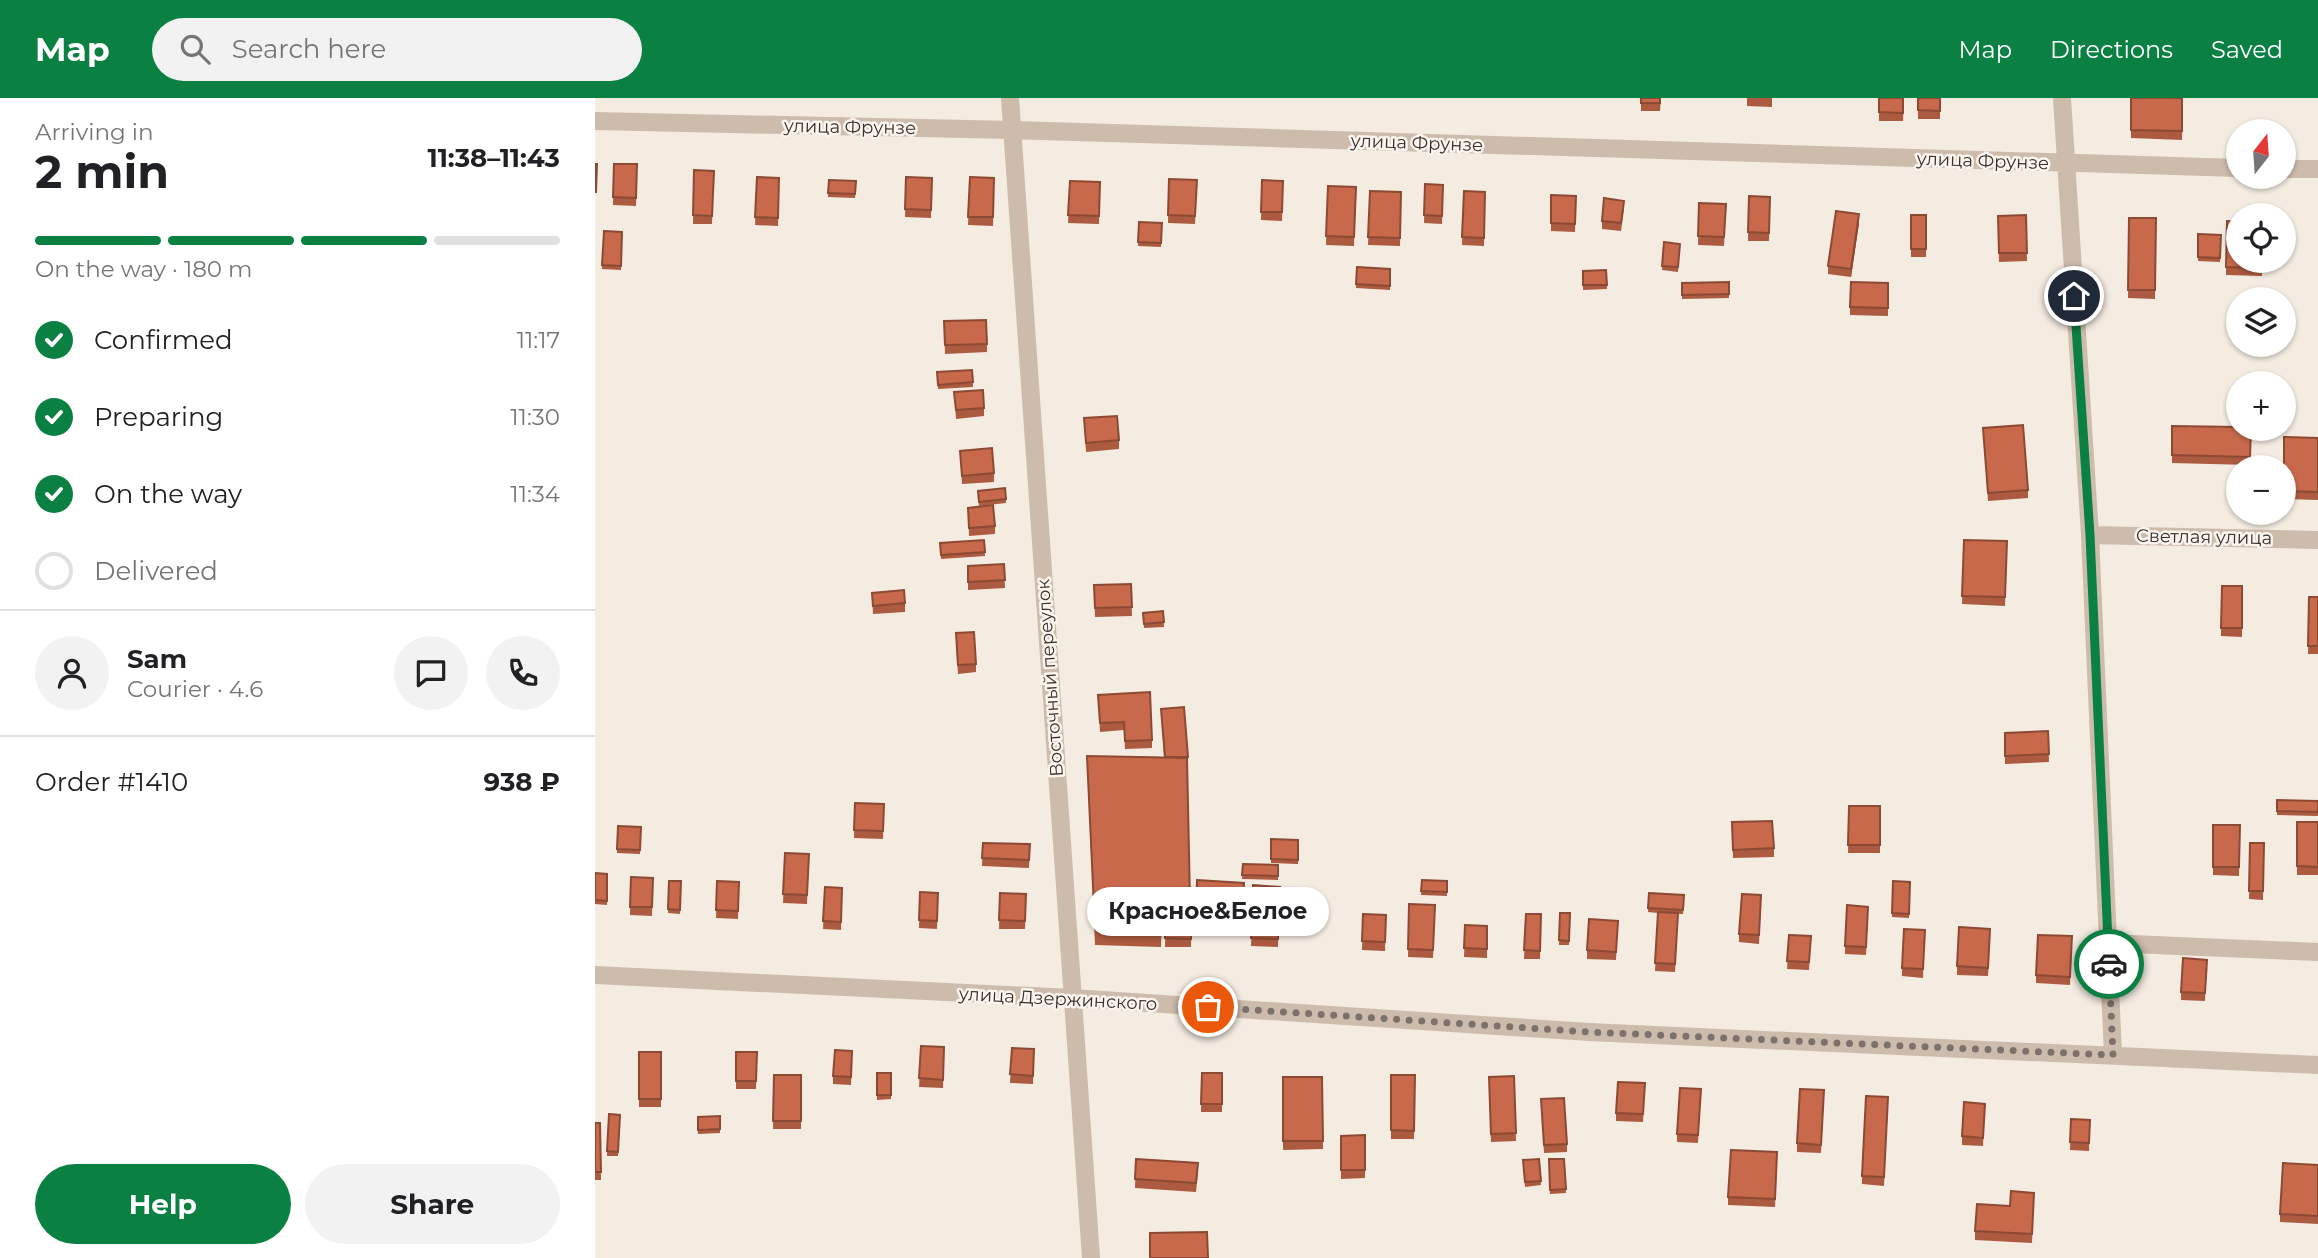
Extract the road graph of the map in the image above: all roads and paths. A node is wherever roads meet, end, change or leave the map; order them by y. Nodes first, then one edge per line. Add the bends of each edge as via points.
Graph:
1 (1010, 98) edge
2 (2062, 98) edge
3 (595, 121) edge
4 (1012, 130) junction
5 (2065, 164) junction
6 (2226, 167) edge
7 (2296, 169) edge
8 (2318, 169) edge
9 (2090, 535) junction
10 (2318, 540) edge
11 (2108, 943) junction
12 (2318, 952) edge
13 (595, 975) edge
14 (1072, 998) junction
15 (2113, 1055) junction
16 (2318, 1065) edge
17 (1091, 1258) edge

1 - 4 street, Восточный переулок
2 - 5 street
3 - 4 street, улица Фрунзе
4 - 5 street, улица Фрунзе
4 - 14 street, Восточный переулок
5 - 6 street, улица Фрунзе
5 - 9 street
7 - 8 street
9 - 10 street, Светлая улица
9 - 11 street
11 - 12 street
11 - 15 street
13 - 14 street, улица Дзержинского
14 - 15 street, улица Дзержинского via 1589,1032
14 - 17 street, Восточный переулок
15 - 16 street, улица Дзержинского

